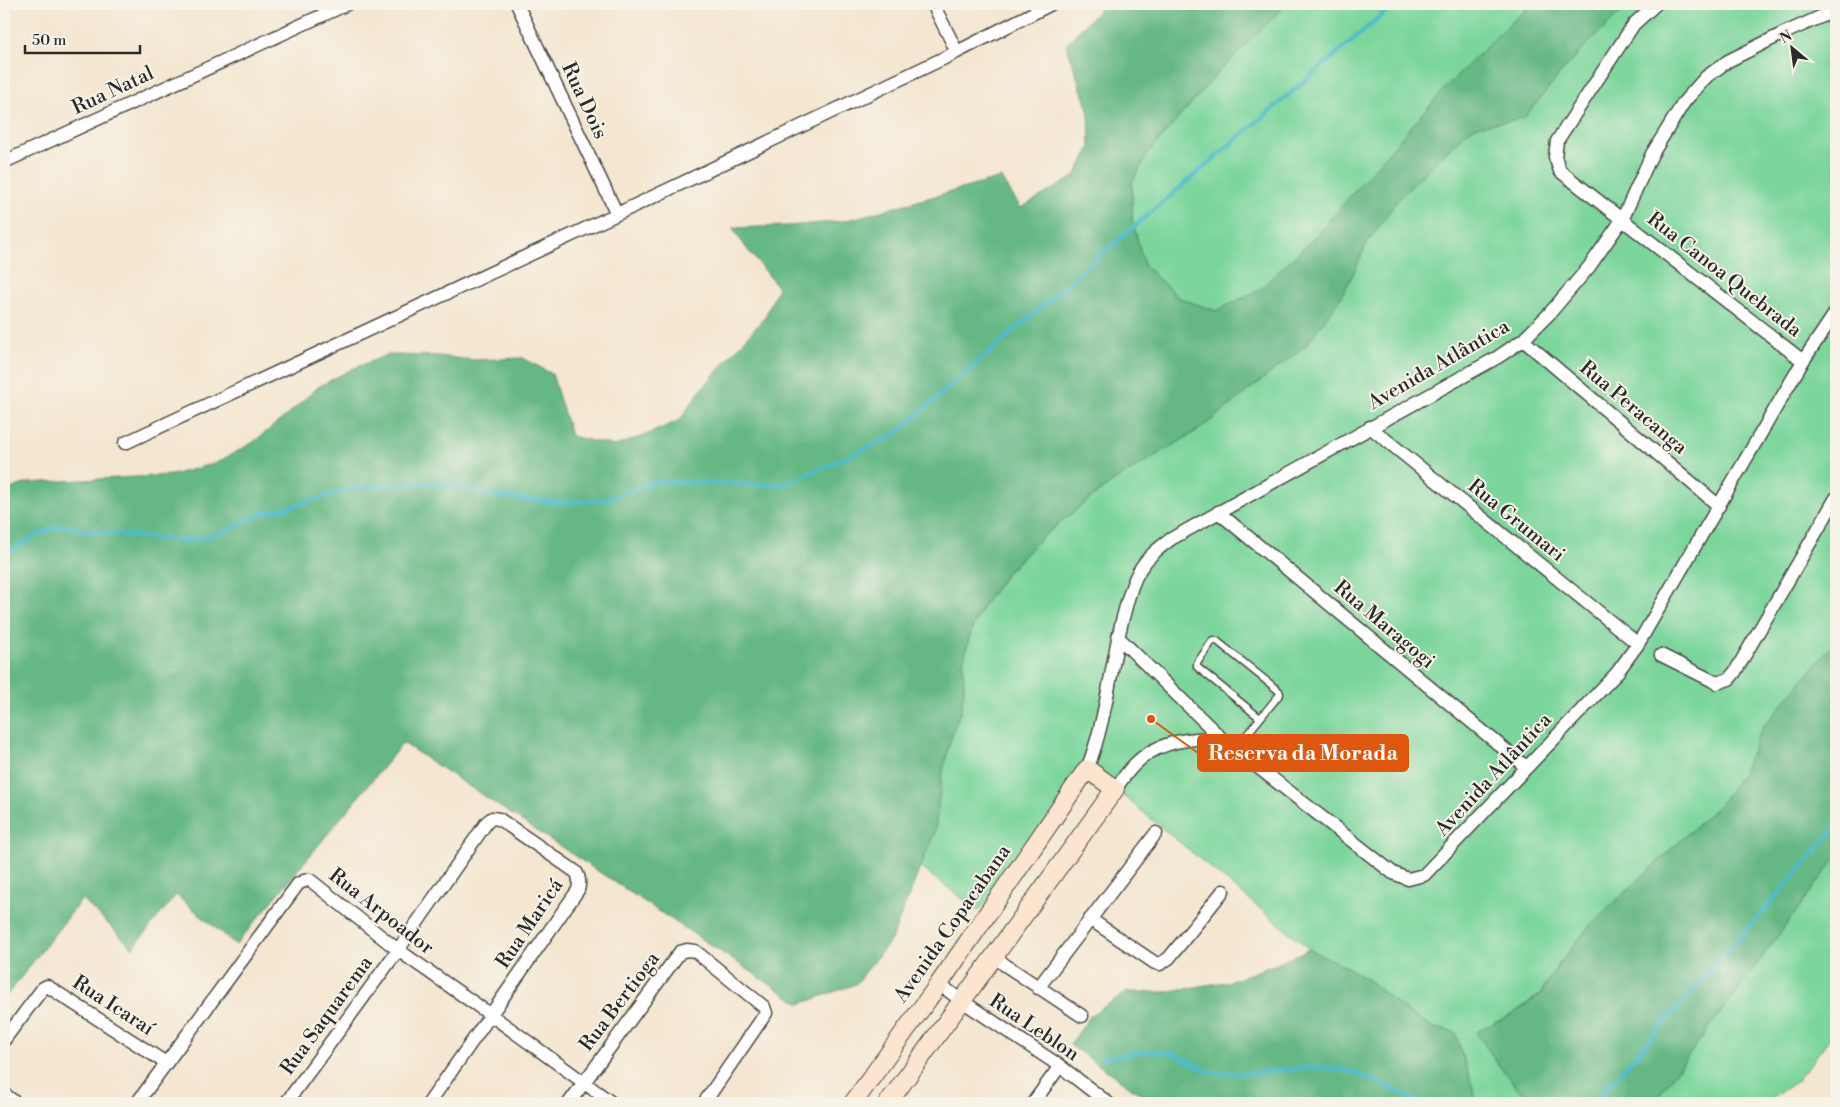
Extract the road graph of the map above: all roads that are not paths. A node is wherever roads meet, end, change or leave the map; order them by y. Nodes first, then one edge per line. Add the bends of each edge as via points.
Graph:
1 (347, 4) edge
2 (517, 4) edge
3 (933, 4) edge
4 (1051, 4) edge
5 (1656, 4) edge
6 (1836, 10) edge
7 (957, 52) junction
8 (4, 162) edge
9 (617, 214) junction
10 (1622, 220) junction
11 (1836, 312) edge
12 (1523, 340) junction
13 (1804, 361) junction
14 (1370, 427) junction
15 (125, 443) dead end
16 (1836, 498) edge
17 (1719, 506) junction
18 (1218, 512) junction
19 (1118, 636) junction
20 (1638, 644) junction
21 (1661, 655) dead end
22 (1260, 718) junction
23 (1222, 739) junction
24 (1235, 749) junction
25 (1526, 767) junction
26 (1087, 769) junction
27 (1115, 789) junction
28 (1156, 833) dead end
29 (1222, 891) dead end
30 (1090, 919) junction
31 (398, 950) junction
32 (994, 956) junction
33 (939, 984) junction
34 (1038, 988) junction
35 (962, 1002) junction
36 (491, 1015) junction
37 (1082, 1016) dead end
38 (4, 1040) edge
39 (166, 1063) junction
40 (1060, 1066) junction
41 (584, 1082) junction
42 (4, 1094) edge
43 (16, 1103) edge
44 (137, 1103) edge
45 (286, 1103) edge
46 (429, 1103) edge
47 (568, 1103) edge
48 (612, 1103) edge
49 (704, 1103) edge
50 (853, 1103) edge
51 (888, 1103) edge
52 (1033, 1103) edge
53 (1108, 1103) edge

1 - 8 street, Rua Natal
2 - 9 street, Rua Dois
3 - 7 street
4 - 7 street
5 - 10 street, Rua Canoa Quebrada via 1634,24 1557,141 1555,157 1560,171
6 - 10 street, Avenida Atlântica via 1728,61 1706,77 1684,102 1652,154
7 - 9 street
9 - 15 street
10 - 12 street, Avenida Atlântica via 1589,267
10 - 13 street, Rua Canoa Quebrada
11 - 13 street, Avenida Atlântica
12 - 14 street, Avenida Atlântica
12 - 17 street, Rua Peracanga
13 - 17 street, Avenida Atlântica
14 - 18 street, Avenida Atlântica
14 - 20 street, Rua Grumari
16 - 21 street via 1729,679 1716,683
17 - 20 street, Avenida Atlântica
18 - 19 street, Avenida Atlântica via 1171,539 1139,570 1130,590
18 - 25 street, Rua Maragogi
19 - 23 street, Avenida Atlântica
19 - 26 street, Avenida Atlântica via 1095,748
20 - 25 street, Avenida Atlântica via 1616,674
22 - 22 lane via 1280,694 1279,691 1214,640 1197,667
22 - 24 lane
23 - 24 street, Avenida Atlântica
23 - 27 street via 1200,737 1174,741 1150,752 1135,764
24 - 25 street, Avenida Atlântica via 1393,873 1408,879 1430,870
26 - 27 street
26 - 33 street, Avenida Copacabana
27 - 32 street
28 - 30 street
29 - 30 street via 1169,958 1160,964
30 - 34 street
31 - 36 street, Rua Arpoador
31 - 36 street, Rua Maricá via 486,822 492,818 499,819 576,872 578,890
31 - 39 street, Rua Arpoador via 310,880 304,881 298,884
31 - 45 street, Rua Saquarema
32 - 34 street
32 - 35 street
33 - 35 street, Rua Leblon
33 - 50 street, Avenida Copacabana
34 - 37 street
35 - 40 street, Rua Leblon
35 - 51 street
36 - 41 street, Rua Arpoador
36 - 46 street
38 - 39 street, Rua Icaraí via 47,986
39 - 44 street, Rua Arpoador
40 - 52 street
40 - 53 street, Rua Leblon
41 - 47 street
41 - 48 street, Rua Arpoador
41 - 49 street, Rua Bertioga via 680,952 695,951 764,1007 766,1013
42 - 43 street

